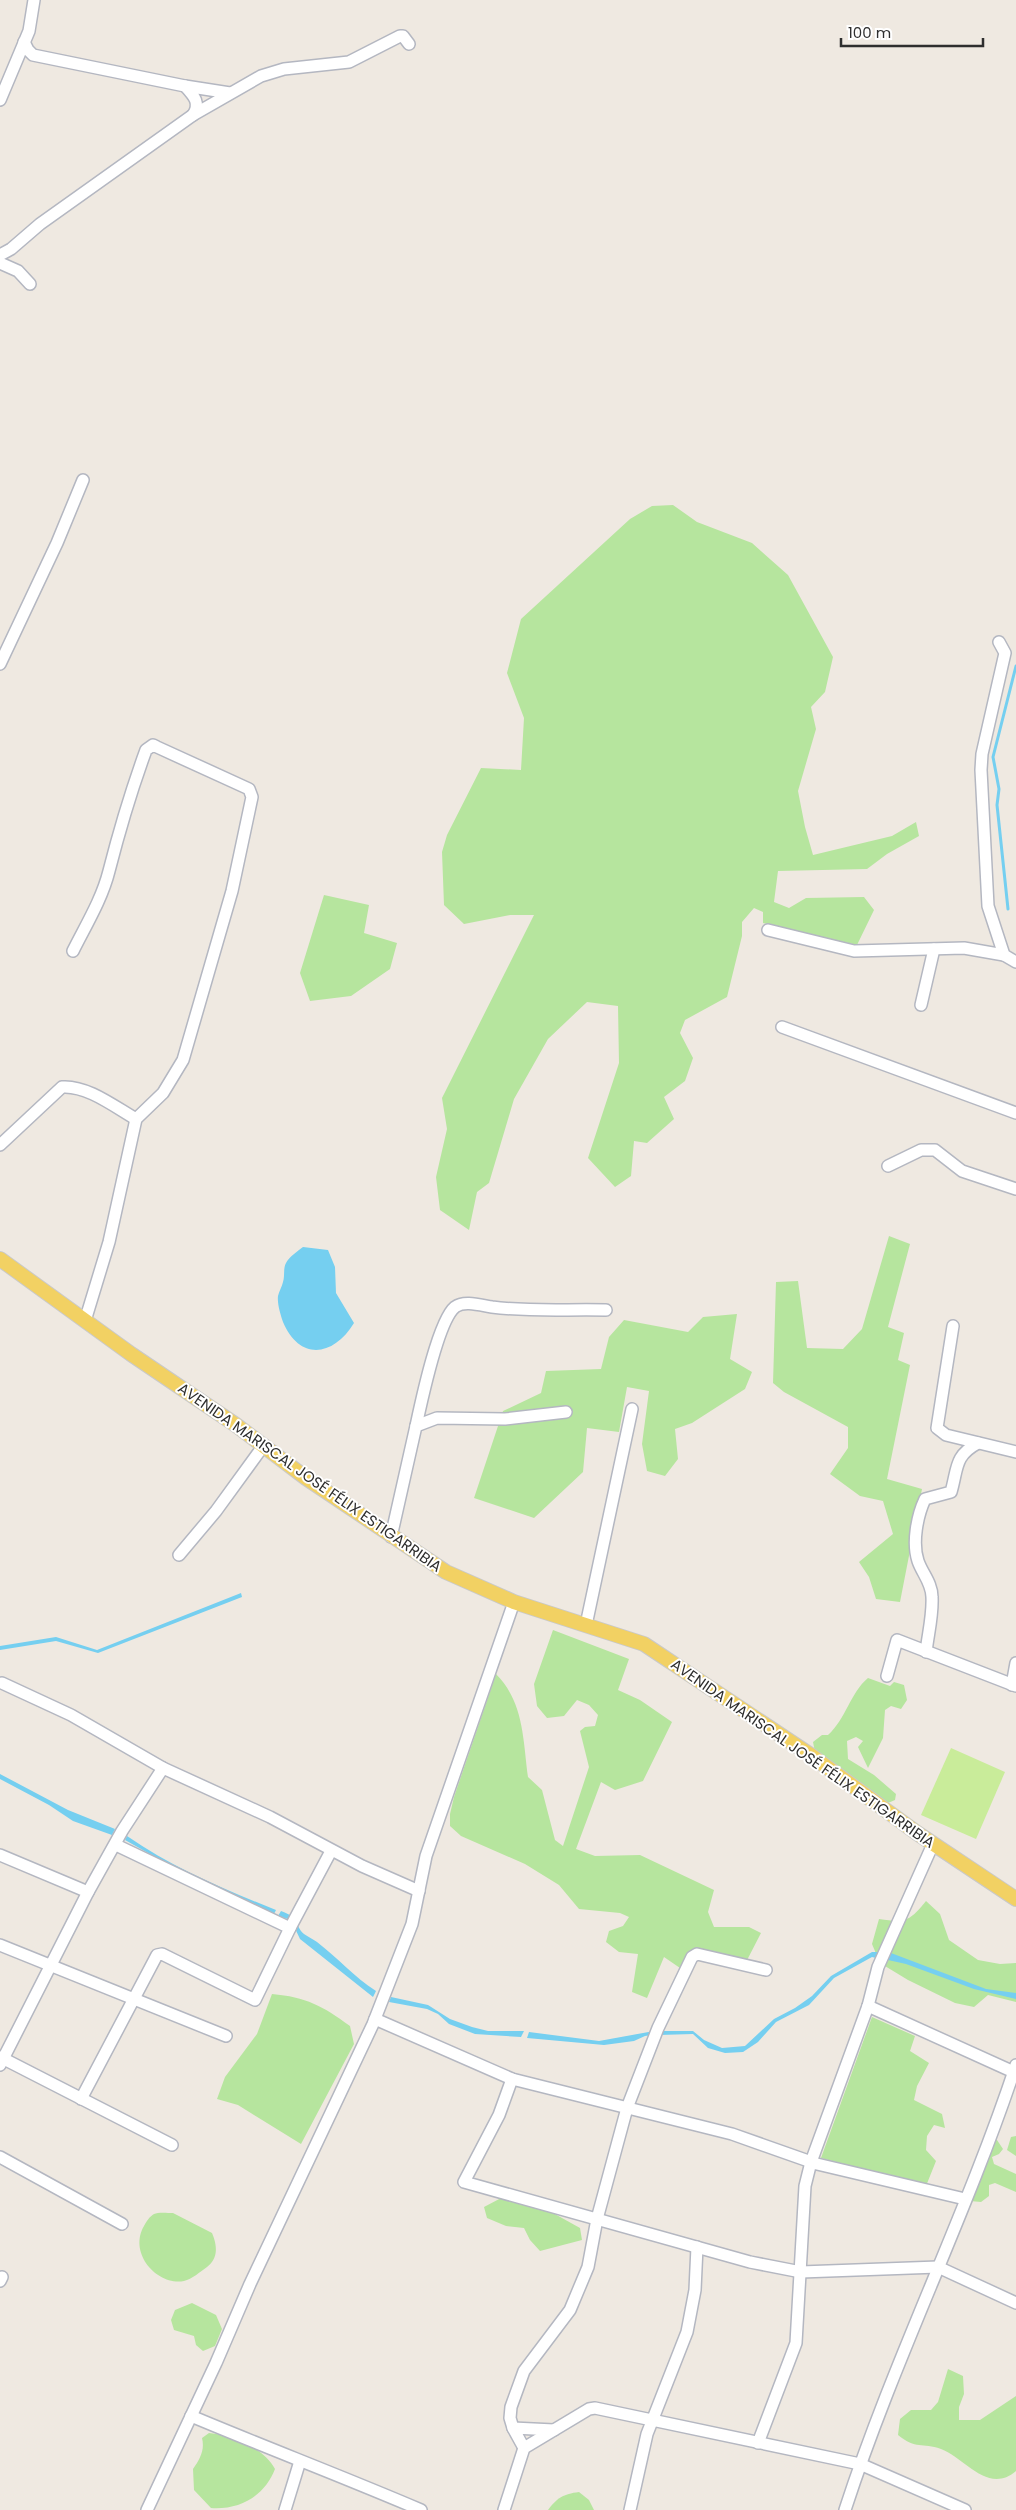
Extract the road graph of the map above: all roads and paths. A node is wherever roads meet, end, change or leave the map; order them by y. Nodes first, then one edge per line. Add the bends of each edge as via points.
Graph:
1 (34, 0) edge
2 (24, 42) junction
3 (409, 44) dead end
4 (185, 86) junction
5 (230, 93) junction
6 (0, 100) edge
7 (193, 115) junction
8 (0, 255) edge
9 (0, 263) edge
10 (30, 284) dead end
11 (83, 480) dead end
12 (999, 642) dead end
13 (0, 664) edge
14 (768, 930) dead end
15 (934, 950) junction
16 (73, 951) dead end
17 (1004, 955) junction
18 (1016, 962) edge
19 (921, 1005) dead end
20 (782, 1027) dead end
21 (1016, 1113) edge
22 (136, 1119) junction
23 (0, 1145) edge
24 (888, 1166) dead end
25 (1016, 1189) edge
26 (0, 1259) edge
27 (606, 1310) dead end
28 (85, 1321) junction
29 (953, 1326) dead end
30 (632, 1409) dead end
31 (566, 1412) dead end
32 (416, 1426) junction
33 (978, 1442) junction
34 (264, 1445) junction
35 (1016, 1452) edge
36 (390, 1537) junction
37 (179, 1555) dead end
38 (514, 1602) junction
39 (586, 1625) junction
40 (926, 1652) junction
41 (1016, 1663) edge
42 (887, 1676) dead end
43 (2, 1683) dead end
44 (1014, 1685) edge
45 (162, 1768) junction
46 (119, 1838) junction
47 (933, 1844) junction
48 (331, 1850) junction
49 (0, 1855) edge
50 (419, 1891) junction
51 (88, 1892) junction
52 (1016, 1899) edge
53 (293, 1921) junction
54 (0, 1945) edge
55 (50, 1965) junction
56 (766, 1970) dead end
57 (133, 1999) junction
58 (868, 2006) junction
59 (375, 2019) junction
60 (226, 2036) dead end
61 (1, 2060) edge
62 (1015, 2070) edge
63 (512, 2079) junction
64 (81, 2099) junction
65 (627, 2108) junction
66 (172, 2145) dead end
67 (0, 2157) edge
68 (811, 2162) junction
69 (965, 2200) junction
70 (597, 2218) junction
71 (122, 2224) dead end
72 (697, 2247) junction
73 (938, 2267) junction
74 (801, 2272) junction
75 (1016, 2303) edge
76 (190, 2416) junction
77 (654, 2420) junction
78 (512, 2428) junction
79 (554, 2430) junction
80 (758, 2443) junction
81 (524, 2448) junction
82 (300, 2461) junction
83 (860, 2464) junction
84 (147, 2510) edge
85 (285, 2510) edge
86 (421, 2510) edge
87 (504, 2510) edge
88 (630, 2510) edge
89 (844, 2510) edge
90 (965, 2510) edge

1 - 2 street via 34,12
2 - 4 street via 33,55
2 - 6 street
3 - 5 street via 403,36 397,36 349,62 284,69 261,76
4 - 5 street
4 - 7 street via 197,102
5 - 7 street
7 - 8 street
9 - 10 street via 18,271
11 - 13 street
12 - 17 street via 1005,653 981,770 988,906
14 - 15 street via 854,951
15 - 17 street via 964,948
15 - 19 street
16 - 22 street via 106,878 124,809 146,750 153,745 249,789 252,797 232,891 182,1060 163,1093
17 - 18 street
20 - 21 street
22 - 23 street via 83,1090 62,1087
22 - 28 street via 109,1242
24 - 25 street via 921,1150 935,1150 962,1171
26 - 28 main road, AVENIDA MARISCAL JOSÉ FÉLIX ESTIGARRIBIA
27 - 32 street via 496,1308 463,1303 456,1306 449,1315 427,1377
28 - 34 main road, AVENIDA MARISCAL JOSÉ FÉLIX ESTIGARRIBIA
29 - 33 street via 937,1428 946,1436
30 - 39 street
31 - 32 street via 505,1419 437,1418
32 - 36 street
33 - 35 street
33 - 40 street via 965,1450 956,1464 951,1492 925,1499 922,1506 915,1547 932,1596
34 - 36 main road, AVENIDA MARISCAL JOSÉ FÉLIX ESTIGARRIBIA
34 - 37 street
36 - 38 main road, AVENIDA MARISCAL JOSÉ FÉLIX ESTIGARRIBIA via 446,1572
38 - 39 main road, AVENIDA MARISCAL JOSÉ FÉLIX ESTIGARRIBIA
38 - 50 street via 426,1856
39 - 47 main road, AVENIDA MARISCAL JOSÉ FÉLIX ESTIGARRIBIA via 644,1644 809,1754
40 - 42 street via 897,1640
40 - 44 street
41 - 44 street
43 - 45 street via 71,1715
45 - 46 street
45 - 48 street via 270,1817
46 - 51 street
46 - 53 street
47 - 52 main road, AVENIDA MARISCAL JOSÉ FÉLIX ESTIGARRIBIA
47 - 58 street via 878,1967
48 - 50 street
48 - 53 street
49 - 51 street
50 - 59 street via 412,1924
51 - 55 street
53 - 57 street via 255,2000 162,1954 154,1959
54 - 55 street
55 - 57 street
55 - 61 street
56 - 65 street via 694,1955 658,2028
57 - 60 street
57 - 64 street
58 - 62 street
58 - 68 street
59 - 63 street
59 - 76 street
61 - 64 street
62 - 69 street
63 - 65 street
63 - 70 street via 464,2182
64 - 66 street
65 - 68 street via 732,2134
65 - 70 street
67 - 71 street
68 - 69 street
68 - 74 street via 805,2186
69 - 73 street
70 - 72 street
70 - 78 street via 588,2267 570,2310 524,2371 511,2408
72 - 74 street
72 - 77 street via 695,2290 687,2332
73 - 74 street
73 - 75 street
73 - 83 street
74 - 80 street via 796,2343
76 - 82 street
76 - 84 street
77 - 79 street via 595,2408
77 - 80 street
77 - 88 street via 647,2434
78 - 79 street
78 - 81 street
79 - 81 street
80 - 83 street
81 - 87 street
82 - 85 street
82 - 86 street
83 - 89 street
83 - 90 street

